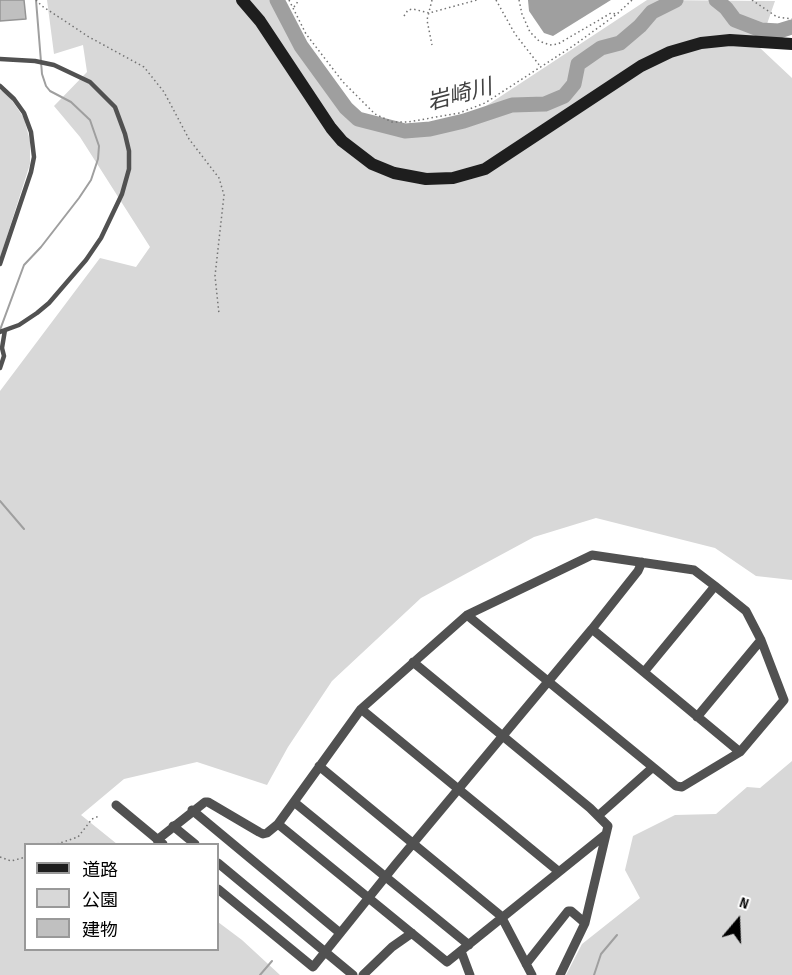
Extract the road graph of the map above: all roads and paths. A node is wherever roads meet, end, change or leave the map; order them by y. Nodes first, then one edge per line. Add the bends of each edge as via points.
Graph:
1 (36, 0) edge
2 (242, 0) edge
3 (289, 0) edge
4 (299, 0) edge
5 (432, 0) edge
6 (477, 0) edge
7 (496, 0) edge
8 (519, 0) edge
9 (632, 0) edge
10 (752, 0) edge
11 (293, 8) junction
12 (429, 13) junction
13 (617, 14) junction
14 (404, 16) dead end
15 (792, 19) edge
16 (792, 44) edge
17 (432, 45) dead end
18 (0, 59) edge
19 (541, 66) junction
20 (0, 86) edge
21 (0, 264) edge
22 (219, 314) dead end
23 (3, 331) edge
24 (0, 368) edge
25 (642, 562) junction
26 (715, 585) junction
27 (467, 615) junction
28 (592, 629) junction
29 (761, 640) junction
30 (413, 662) junction
31 (644, 672) junction
32 (548, 681) junction
33 (361, 709) junction
34 (697, 717) junction
35 (503, 736) junction
36 (740, 752) junction
37 (319, 766) junction
38 (652, 768) junction
39 (458, 789) junction
40 (294, 802) junction
41 (116, 805) dead end
42 (192, 810) junction
43 (598, 815) junction
44 (99, 816) dead end
45 (278, 824) junction
46 (173, 826) junction
47 (606, 834) junction
48 (160, 842) edge
49 (60, 843) edge
50 (194, 843) edge
51 (414, 844) junction
52 (0, 857) edge
53 (24, 858) edge
54 (219, 864) edge
55 (558, 871) junction
56 (385, 878) junction
57 (219, 890) edge
58 (368, 898) junction
59 (501, 916) junction
60 (585, 923) junction
61 (340, 933) junction
62 (412, 933) junction
63 (465, 948) junction
64 (326, 951) junction
65 (526, 964) junction
66 (353, 975) edge
67 (363, 975) edge
68 (470, 975) edge
69 (532, 975) edge
70 (560, 975) edge

1 - 22 path via 96,41 144,67 165,92 189,139 219,178 224,195 215,276
2 - 16 street via 342,141 372,164 426,179 453,178 485,169 641,66 670,52 730,40
3 - 11 path
4 - 11 path
5 - 12 path
6 - 12 path
7 - 19 path via 515,34
8 - 13 path via 530,32 550,45 611,13
9 - 13 path
10 - 15 path via 777,17
11 - 19 path via 306,34 343,82 375,114 392,122 459,113 485,103
12 - 14 path via 413,9
12 - 17 path
13 - 19 path
18 - 23 lane via 54,65 90,82 115,107 129,151 122,194 96,246 49,303 30,319
20 - 21 lane via 24,113 34,157
23 - 24 lane via 4,356
25 - 26 street via 694,570
25 - 27 street via 592,555
25 - 28 street
26 - 29 street via 746,611
26 - 31 street
27 - 30 street
27 - 32 street
28 - 31 street
28 - 32 street
29 - 34 street
29 - 36 street via 784,700
30 - 33 street
30 - 35 street
31 - 34 street
32 - 35 street
32 - 38 street
33 - 37 street
33 - 39 street
34 - 36 street
35 - 39 street
35 - 43 street
36 - 38 street via 682,787
37 - 40 street
37 - 51 street
38 - 43 street
39 - 51 street
39 - 55 street
40 - 45 street
40 - 56 street
41 - 48 street
42 - 45 street via 208,802 263,834
42 - 46 street
42 - 61 street
43 - 47 street via 609,826
44 - 49 path via 78,837
45 - 58 street
46 - 48 street
46 - 50 street
47 - 55 street
47 - 60 street
51 - 56 street
51 - 59 street
52 - 53 path via 11,861
54 - 64 street
55 - 59 street
56 - 58 street
56 - 63 street
57 - 64 street via 313,967
58 - 61 street
58 - 62 street
59 - 63 street
59 - 65 street
60 - 65 street via 568,911
60 - 70 street
61 - 64 street
62 - 63 street via 447,962
62 - 67 street
63 - 68 street
64 - 66 street
65 - 69 street

